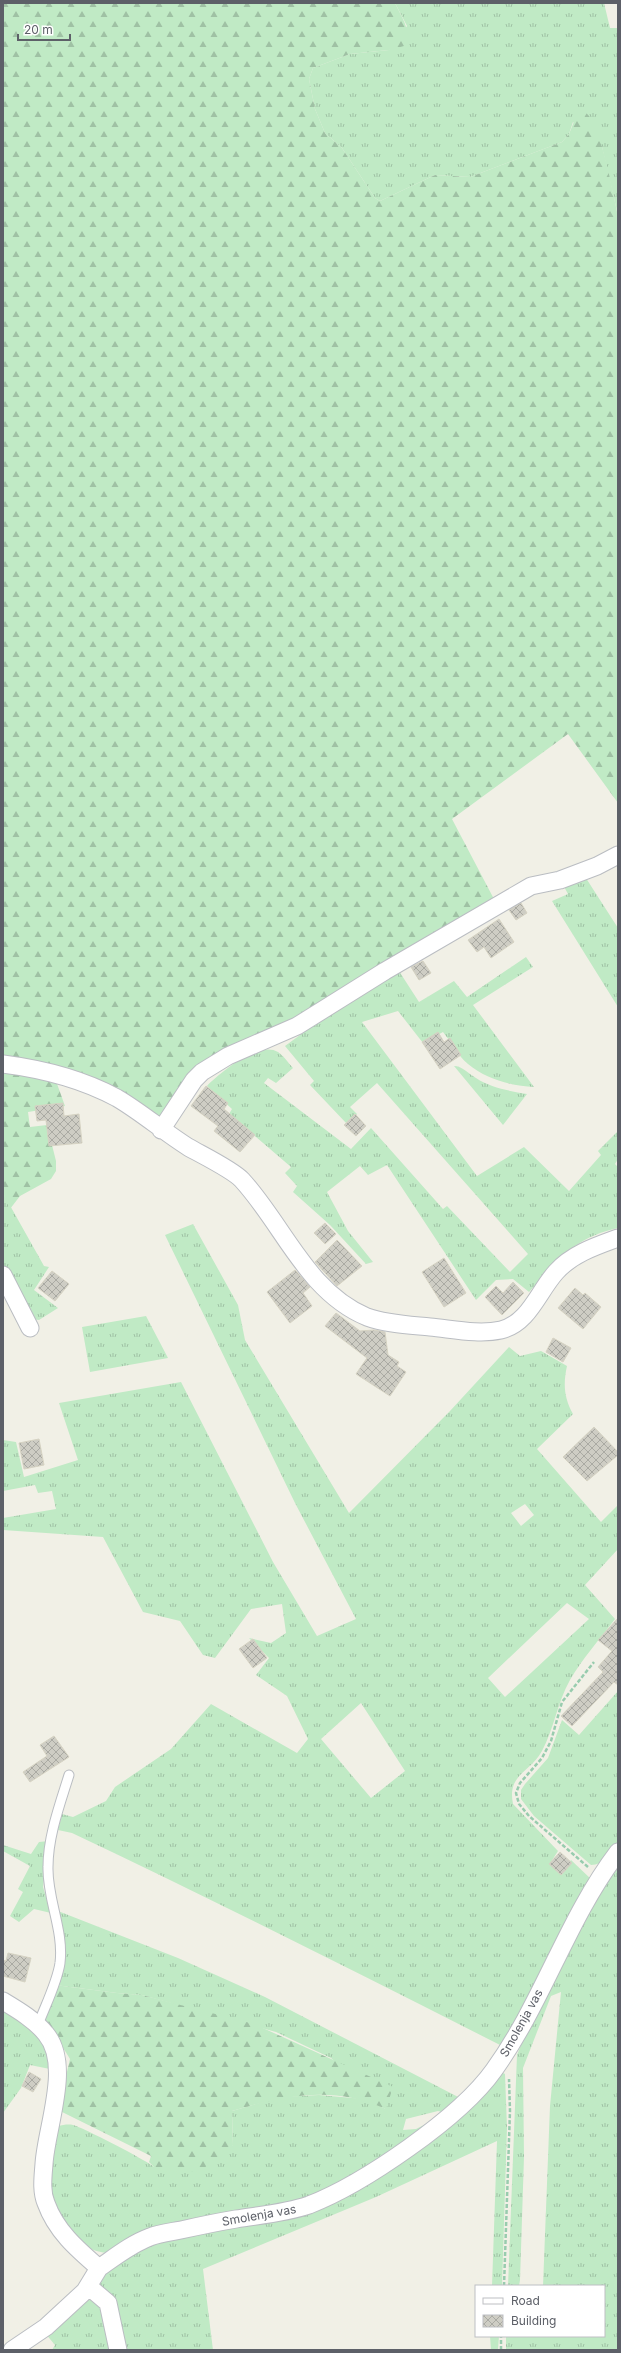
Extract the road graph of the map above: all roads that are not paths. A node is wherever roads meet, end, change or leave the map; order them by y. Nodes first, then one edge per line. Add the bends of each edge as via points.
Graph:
1 (618, 855) edge
2 (3, 1064) edge
3 (161, 1130) junction
4 (618, 1238) edge
5 (3, 1275) edge
6 (30, 1328) dead end
7 (69, 1775) dead end
8 (618, 1852) edge
9 (3, 2001) edge
10 (38, 2026) junction
11 (99, 2268) junction
12 (88, 2286) junction
13 (12, 2350) edge
14 (118, 2350) edge

1 - 3 street via 560,880 531,886 385,971 297,1026 228,1056 194,1080
2 - 3 street via 60,1075 91,1085 119,1099
3 - 4 street via 241,1179 316,1280 340,1302 368,1317 466,1331 498,1331 512,1327 524,1318 557,1272 572,1259 590,1248
5 - 6 street
7 - 10 lane via 49,1847 48,1866 60,1964
8 - 11 street, Smolenja vas via 600,1876 521,2026 494,2071 469,2098 425,2136 339,2191 309,2205 280,2213 151,2236
9 - 10 street
10 - 11 street via 47,2034 54,2048 57,2064 53,2116 44,2155 43,2185 46,2203 64,2237
11 - 12 street
12 - 13 street via 46,2327
12 - 14 street via 108,2303

